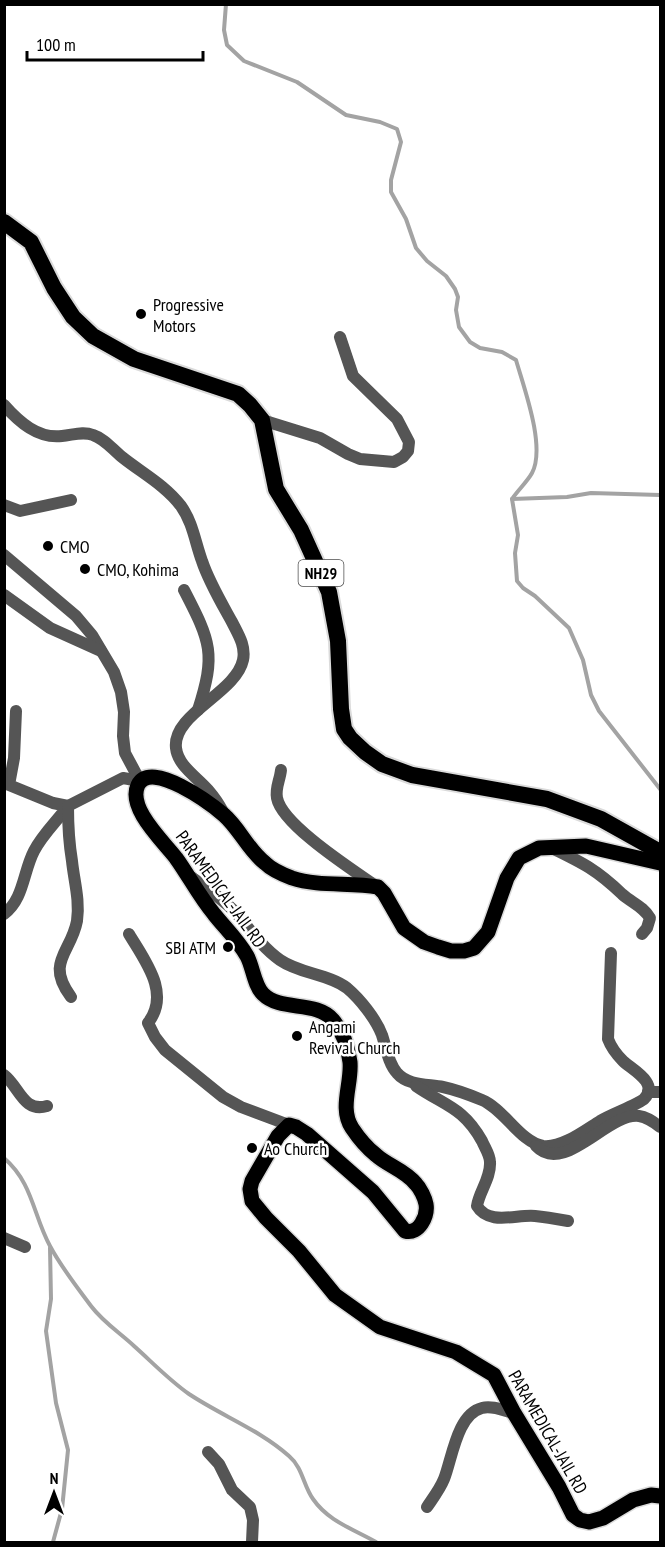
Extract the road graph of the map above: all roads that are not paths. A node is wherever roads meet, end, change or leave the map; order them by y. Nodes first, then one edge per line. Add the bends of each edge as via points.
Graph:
1 (4, 222) edge
2 (339, 337) dead end
3 (5, 406) edge
4 (262, 420) junction
5 (71, 500) dead end
6 (4, 505) edge
7 (4, 555) edge
8 (184, 590) dead end
9 (4, 595) edge
10 (101, 651) junction
11 (16, 711) dead end
12 (197, 711) junction
13 (281, 771) dead end
14 (140, 781) junction
15 (68, 806) junction
16 (225, 816) junction
17 (548, 846) junction
18 (660, 852) edge
19 (660, 863) edge
20 (185, 873) junction
21 (378, 887) junction
22 (4, 914) edge
23 (129, 934) dead end
24 (642, 934) dead end
25 (611, 953) dead end
26 (71, 998) dead end
27 (4, 1075) edge
28 (405, 1079) junction
29 (654, 1092) edge
30 (47, 1106) dead end
31 (289, 1125) junction
32 (660, 1127) edge
33 (533, 1143) junction
34 (568, 1221) dead end
35 (4, 1238) edge
36 (25, 1247) dead end
37 (514, 1413) junction
38 (208, 1452) dead end
39 (660, 1495) edge
40 (427, 1507) dead end
41 (252, 1542) edge

1 - 4 highway via 31,242 73,317 93,336 134,359 238,394
2 - 4 street via 353,376 397,419 409,442 403,457 394,462 360,459 320,438
3 - 12 street via 30,429 49,436 82,433 102,439 160,484 182,507 194,530 207,573 244,650 237,674
4 - 18 highway, NH29 via 276,489 301,530 330,592 338,641 341,709 344,729 350,738 382,764 412,775 547,799 601,819
5 - 6 street via 20,510
7 - 10 street via 76,616
8 - 12 street via 199,619 210,660
9 - 10 street via 50,628
10 - 14 street via 121,692 125,753
11 - 15 street via 9,785
12 - 16 street via 182,726 176,751
13 - 21 street via 276,790 283,813
14 - 15 street via 123,778
14 - 16 main road via 158,778 187,787
14 - 20 main road, PARAMEDICAL-JAIL RD via 138,807
15 - 22 street via 35,848 19,899
15 - 26 street via 77,922 59,965
16 - 21 main road via 266,865 293,878
17 - 19 main road via 586,846
17 - 21 main road via 519,858 507,878 488,932 474,948 464,951 424,942 404,928
17 - 24 street via 590,866 637,903 650,918
20 - 28 street via 237,914 280,960 347,988 370,1014 381,1032 393,1068
20 - 31 main road, PARAMEDICAL-JAIL RD via 248,957 261,992 272,1000 318,1010 332,1018 344,1037 350,1062 346,1111 351,1127 376,1156 418,1185 426,1202 426,1215 417,1229 405,1231 373,1192 307,1134
23 - 31 street via 157,990 157,1005 147,1023 165,1050 232,1103
25 - 29 street via 608,1039
27 - 30 street via 25,1102
28 - 33 street via 485,1101
28 - 34 street via 456,1109 475,1130 490,1163 478,1200 480,1212 501,1218 533,1215
29 - 33 street via 559,1144
31 - 37 main road, PARAMEDICAL-JAIL RD via 278,1136 252,1181 252,1201 335,1295 380,1327 456,1352 481,1366 494,1375
32 - 33 street via 639,1116 629,1117 564,1153 542,1152
35 - 36 street
37 - 39 main road, PARAMEDICAL-JAIL RD via 573,1515 580,1520 603,1518 633,1500
37 - 40 street via 489,1407 473,1412 459,1435 444,1479
38 - 41 street via 232,1490 250,1507

